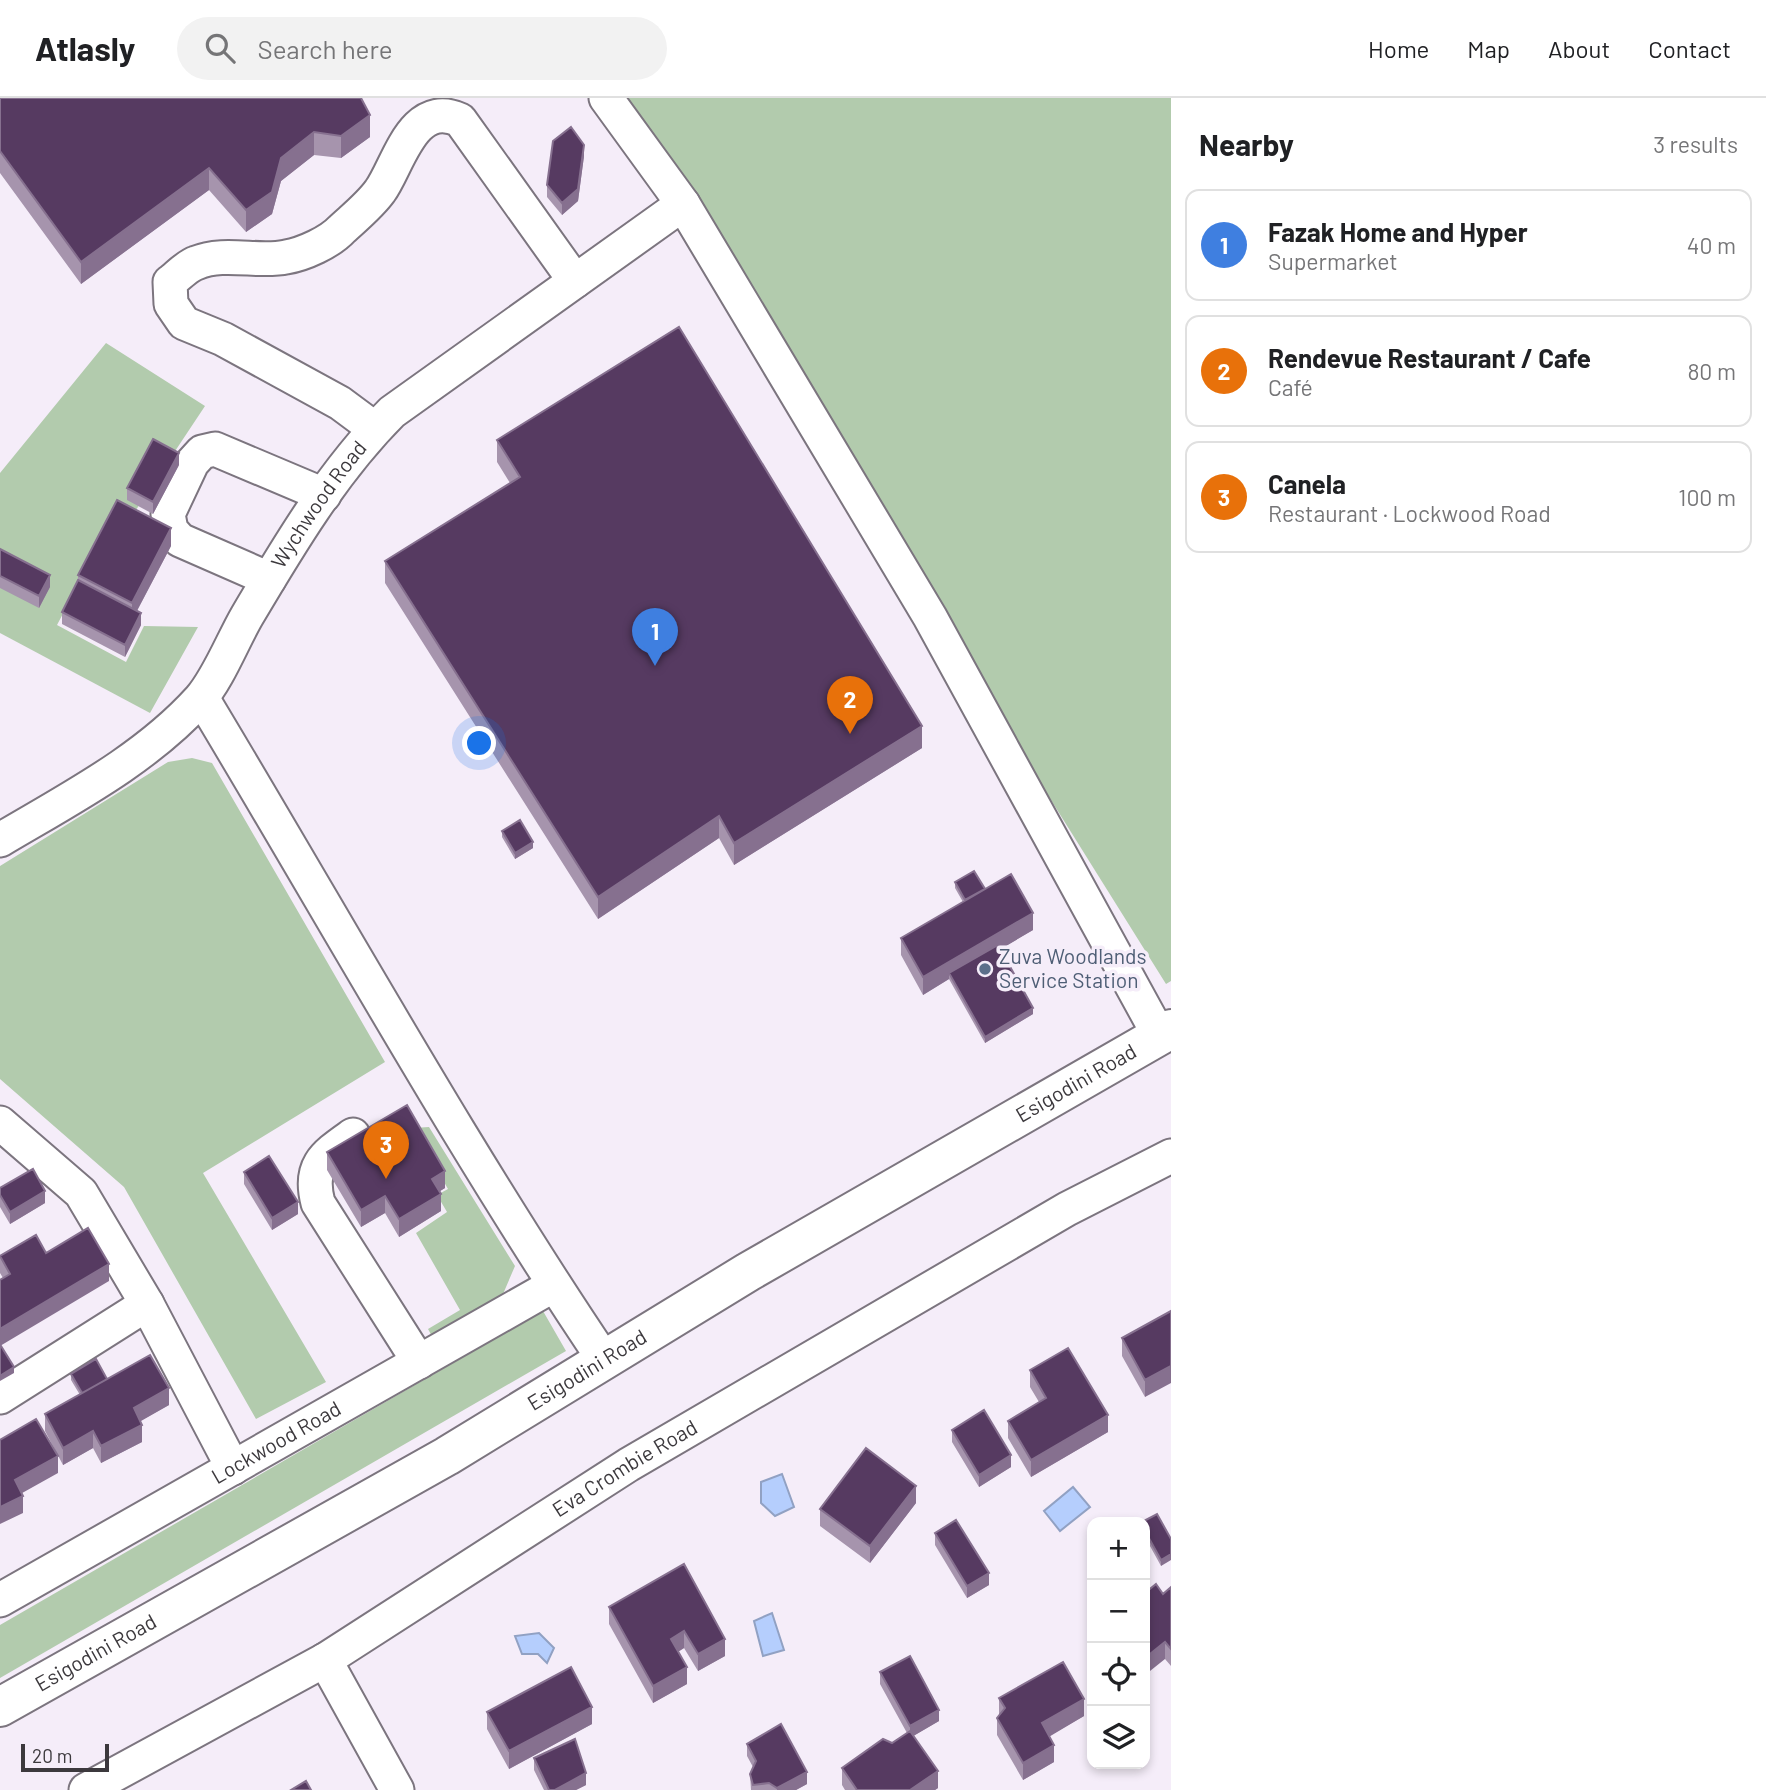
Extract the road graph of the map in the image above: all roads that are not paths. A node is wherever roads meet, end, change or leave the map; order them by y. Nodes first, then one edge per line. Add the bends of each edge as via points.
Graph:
1 (607, 98) edge
2 (683, 204) junction
3 (575, 281) junction
4 (375, 429) junction
5 (324, 495) junction
6 (269, 579) junction
7 (202, 698) junction
8 (0, 840) edge
9 (1165, 1032) edge
10 (0, 1123) edge
11 (353, 1135) edge
12 (1171, 1156) edge
13 (554, 1285) junction
14 (146, 1304) junction
15 (605, 1361) junction
16 (419, 1362) junction
17 (0, 1397) edge
18 (233, 1468) junction
19 (0, 1600) edge
20 (325, 1660) junction
21 (0, 1707) edge
22 (86, 1790) edge
23 (397, 1790) edge

1 - 2 street
2 - 3 street, Wychwood Road
2 - 9 street via 930,617
3 - 4 street, Wychwood Road via 392,412
3 - 4 street via 460,120 449,107 433,104 419,111 399,142 381,190 334,237 285,258 245,256 195,263 170,282 171,304 184,323 223,339 340,403
4 - 5 street, Wychwood Road
5 - 6 street, Wychwood Road
5 - 6 street via 215,449 202,452 192,463 168,514 171,530 180,540
6 - 7 street, Wychwood Road
7 - 8 street, Wychwood Road via 103,779
7 - 13 street
9 - 15 main road, Esigodini Road
10 - 14 street via 81,1193
11 - 16 street via 319,1164 318,1203
12 - 20 street, Eva Crombie Road via 1067,1209 640,1458
13 - 15 street
13 - 16 street, Lockwood Road
14 - 17 street
14 - 18 street
15 - 21 main road, Esigodini Road via 267,1559
16 - 18 street, Lockwood Road
18 - 19 street, Lockwood Road
20 - 22 street, Eva Crombie Road
20 - 23 street

